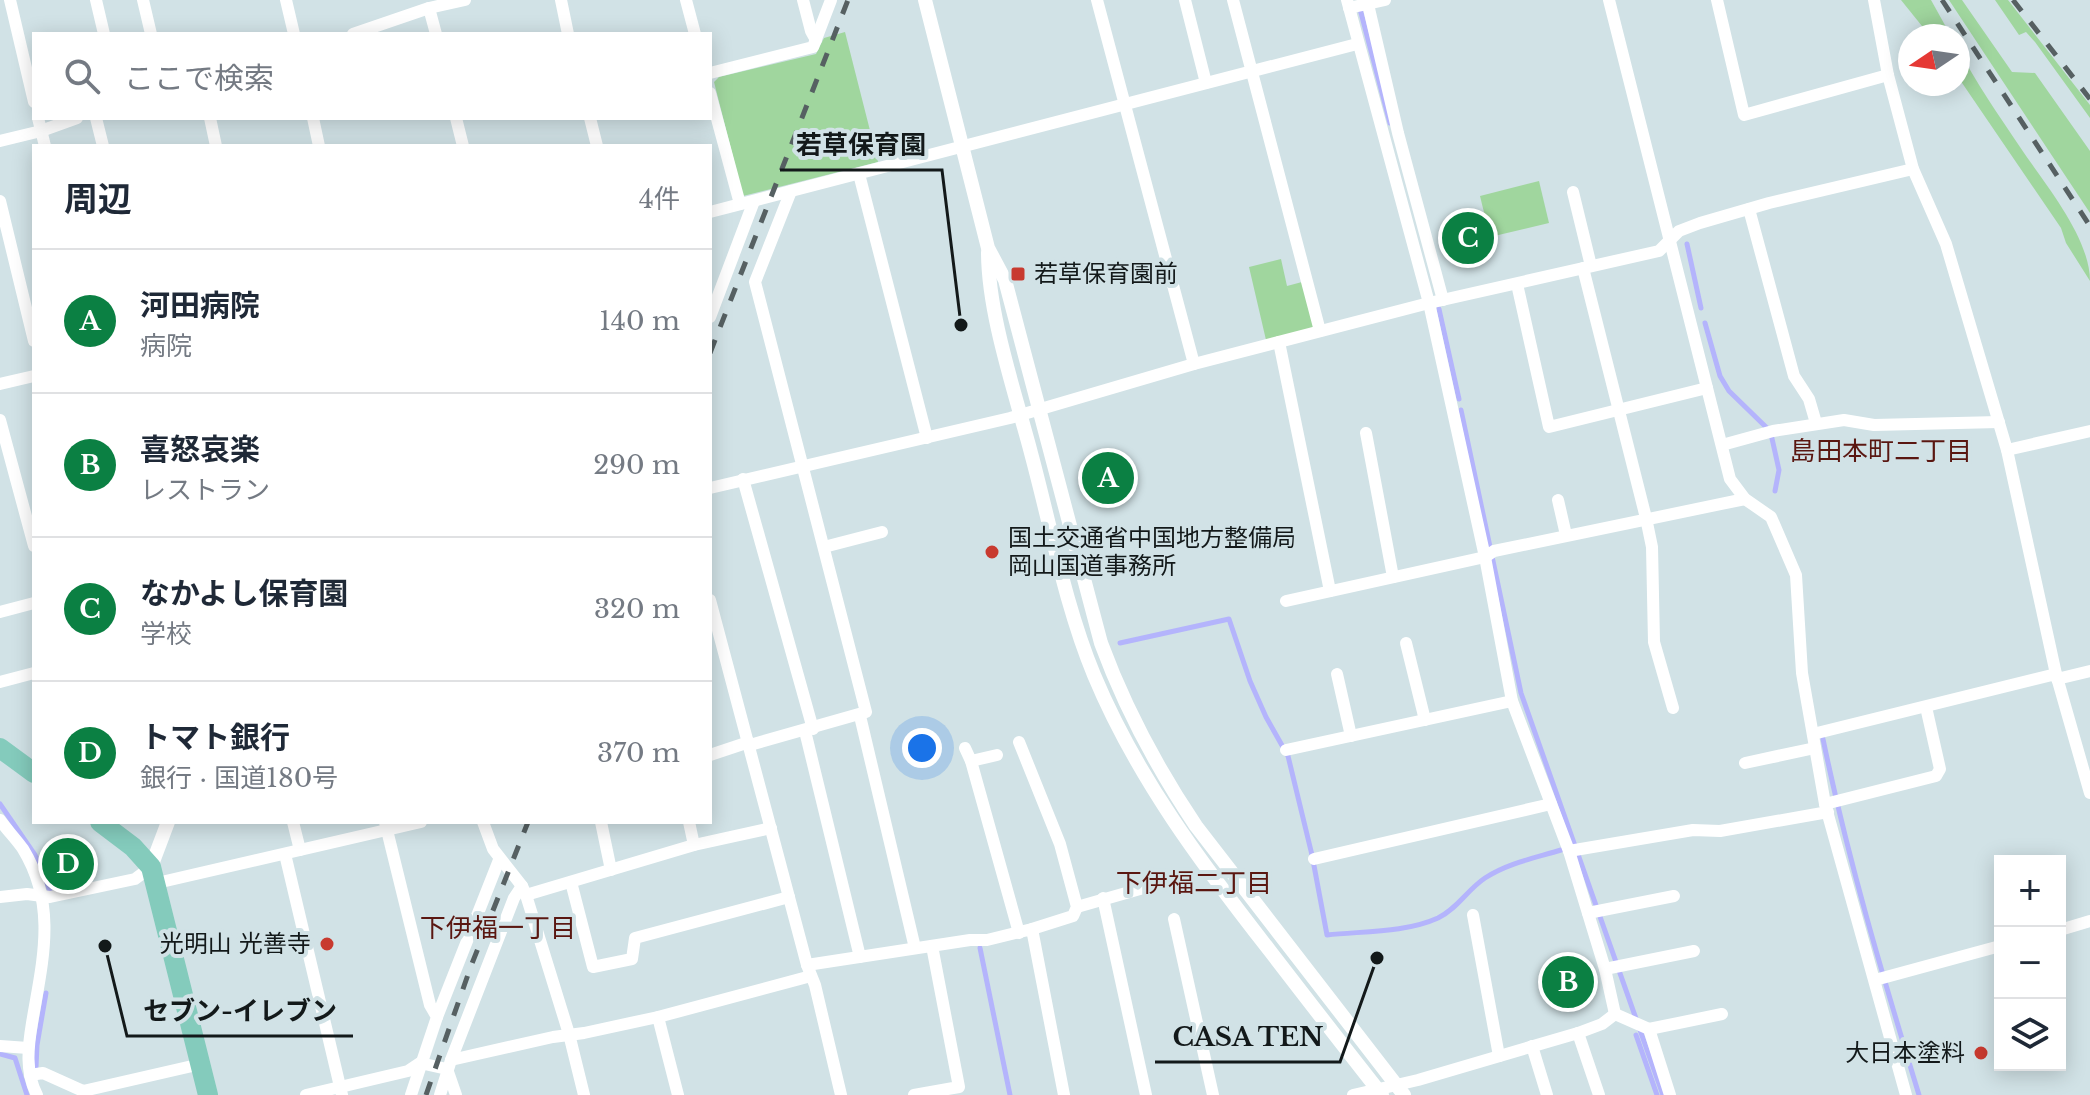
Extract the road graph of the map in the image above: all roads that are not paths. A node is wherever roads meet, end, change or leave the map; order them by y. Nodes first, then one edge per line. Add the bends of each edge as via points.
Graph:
1 (10, 0) edge
2 (96, 0) edge
3 (143, 0) edge
4 (286, 0) edge
5 (465, 0) edge
6 (561, 0) edge
7 (686, 0) edge
8 (803, 0) edge
9 (831, 0) edge
10 (925, 0) edge
11 (1097, 0) edge
12 (1185, 0) edge
13 (1233, 0) edge
14 (1385, 0) edge
15 (1609, 0) edge
16 (1717, 0) edge
17 (1874, 0) edge
18 (1358, 4) edge
19 (429, 8) junction
20 (104, 32) edge
21 (151, 32) edge
22 (294, 32) edge
23 (359, 32) edge
24 (435, 32) edge
25 (568, 32) edge
26 (694, 32) edge
27 (816, 40) junction
28 (1357, 44) junction
29 (1251, 71) junction
30 (712, 72) edge
31 (1888, 75) junction
32 (1206, 83) junction
33 (32, 94) edge
34 (712, 99) edge
35 (1125, 105) junction
36 (66, 120) edge
37 (96, 120) edge
38 (210, 120) edge
39 (313, 120) edge
40 (456, 120) edge
41 (590, 120) edge
42 (40, 125) edge
43 (0, 141) edge
44 (102, 144) edge
45 (216, 144) edge
46 (319, 144) edge
47 (462, 144) edge
48 (596, 144) edge
49 (963, 148) junction
50 (1913, 169) junction
51 (859, 174) junction
52 (791, 191) junction
53 (1573, 192) dead end
54 (0, 201) edge
55 (747, 202) junction
56 (1749, 209) junction
57 (712, 211) edge
58 (1670, 240) junction
59 (988, 248) junction
60 (1587, 267) junction
61 (1517, 284) junction
62 (1443, 300) junction
63 (1429, 303) junction
64 (712, 311) edge
65 (1320, 331) junction
66 (32, 333) edge
67 (1279, 342) junction
68 (1194, 364) junction
69 (32, 376) edge
70 (0, 384) edge
71 (1707, 388) junction
72 (1039, 409) junction
73 (1618, 410) junction
74 (1021, 414) junction
75 (0, 420) edge
76 (1999, 422) junction
77 (1816, 423) junction
78 (2090, 431) edge
79 (1366, 433) dead end
80 (927, 438) junction
81 (1722, 445) junction
82 (2007, 450) junction
83 (1052, 457) junction
84 (1034, 462) junction
85 (803, 465) junction
86 (743, 479) junction
87 (712, 487) edge
88 (1745, 499) junction
89 (1558, 500) dead end
90 (1646, 518) junction
91 (882, 532) dead end
92 (1566, 535) junction
93 (32, 539) edge
94 (1074, 542) junction
95 (824, 547) junction
96 (1056, 547) junction
97 (1489, 554) junction
98 (1393, 577) junction
99 (1330, 591) junction
100 (1087, 593) junction
101 (1069, 598) junction
102 (1286, 601) dead end
103 (32, 604) edge
104 (712, 607) edge
105 (0, 612) edge
106 (1406, 643) dead end
107 (2090, 671) edge
108 (32, 674) edge
109 (1337, 674) dead end
110 (2056, 677) junction
111 (0, 682) edge
112 (1120, 690) junction
113 (1104, 698) junction
114 (1512, 701) junction
115 (1926, 707) junction
116 (1673, 708) dead end
117 (860, 716) junction
118 (1425, 720) junction
119 (809, 730) junction
120 (1141, 734) junction
121 (1813, 734) junction
122 (1351, 736) junction
123 (1019, 742) dead end
124 (749, 743) junction
125 (1126, 743) junction
126 (0, 748) edge
127 (965, 748) dead end
128 (1815, 748) junction
129 (1286, 750) dead end
130 (712, 754) edge
131 (997, 755) dead end
132 (971, 761) junction
133 (1745, 763) dead end
134 (32, 772) edge
135 (2090, 793) edge
136 (1551, 804) junction
137 (1831, 804) junction
138 (0, 820) edge
139 (103, 824) edge
140 (167, 824) edge
141 (294, 824) edge
142 (484, 824) edge
143 (601, 824) edge
144 (689, 824) edge
145 (386, 826) edge
146 (771, 828) junction
147 (694, 845) junction
148 (300, 850) junction
149 (1574, 850) junction
150 (285, 854) junction
151 (1314, 859) dead end
152 (499, 860) junction
153 (611, 870) junction
154 (154, 875) junction
155 (571, 882) junction
156 (1154, 885) dead end
157 (524, 890) junction
158 (41, 895) junction
159 (1674, 896) dead end
160 (0, 897) edge
161 (789, 897) junction
162 (1103, 898) junction
163 (1077, 907) junction
164 (1595, 912) junction
165 (1473, 915) dead end
166 (1174, 919) dead end
167 (2090, 921) edge
168 (1272, 925) junction
169 (2066, 928) edge
170 (1032, 929) junction
171 (1019, 933) junction
172 (1258, 936) junction
173 (932, 946) junction
174 (915, 948) junction
175 (1994, 948) edge
176 (1694, 951) dead end
177 (860, 957) junction
178 (1614, 967) junction
179 (809, 970) junction
180 (1881, 979) junction
181 (1335, 1006) junction
182 (1615, 1014) junction
183 (1722, 1014) dead end
184 (437, 1017) junction
185 (658, 1017) junction
186 (1321, 1017) junction
187 (1641, 1026) junction
188 (1578, 1033) junction
189 (569, 1034) junction
190 (0, 1046) edge
191 (1532, 1046) junction
192 (28, 1048) junction
193 (1499, 1056) junction
194 (420, 1063) junction
195 (201, 1064) junction
196 (449, 1064) junction
197 (29, 1070) junction
198 (1400, 1090) edge
199 (341, 1091) edge
200 (1379, 1092) edge
201 (37, 1095) edge
202 (208, 1095) edge
203 (306, 1095) edge
204 (411, 1095) edge
205 (440, 1095) edge
206 (456, 1095) edge
207 (584, 1095) edge
208 (678, 1095) edge
209 (841, 1095) edge
210 (914, 1095) edge
211 (1064, 1095) edge
212 (1146, 1095) edge
213 (1213, 1095) edge
214 (1353, 1095) edge
215 (1547, 1095) edge
216 (1599, 1095) edge
217 (1670, 1095) edge
218 (1906, 1095) edge

1 - 33 street
2 - 20 street
3 - 21 street
4 - 22 street
5 - 19 street
6 - 25 street
7 - 26 street
8 - 27 street
9 - 27 street
10 - 49 street
11 - 35 street
12 - 32 street
13 - 29 street
14 - 18 street
15 - 58 street
16 - 31 street via 1744,115
17 - 31 street
18 - 28 street
18 - 62 street
19 - 23 street
19 - 24 street
27 - 30 street via 813,47
28 - 29 street
28 - 63 street
29 - 32 street
29 - 65 street
31 - 50 street
32 - 35 street
34 - 55 street
35 - 49 street
35 - 68 street
36 - 42 street
37 - 44 street
38 - 45 street
39 - 46 street
40 - 47 street
41 - 48 street
42 - 43 street
49 - 51 street
49 - 59 street
50 - 56 street
50 - 76 street via 1946,244
51 - 52 street
51 - 80 street
52 - 55 street
52 - 85 street via 755,282
53 - 60 street
54 - 66 street
55 - 57 street
55 - 64 street
56 - 58 street via 1679,231
56 - 77 street via 1794,376
58 - 60 street via 1659,251
58 - 71 street
59 - 72 street via 1005,280
59 - 74 street via 988,285
60 - 61 street
60 - 73 street
61 - 62 street
61 - 73 street via 1549,427
62 - 63 street
63 - 65 street
63 - 97 street
65 - 67 street
67 - 68 street
67 - 99 street
68 - 72 street
69 - 70 street
71 - 73 street
71 - 81 street
72 - 74 street
72 - 83 street
73 - 90 street
74 - 80 street
74 - 84 street
75 - 93 street
76 - 77 street
76 - 82 street
77 - 81 street
78 - 82 street
79 - 98 street
80 - 85 street
81 - 88 street via 1730,479
82 - 110 street
83 - 84 street
83 - 94 street
84 - 96 street
85 - 86 street
85 - 95 street
86 - 87 street
86 - 119 street
88 - 90 street
88 - 121 street via 1771,517 1796,575 1802,673
89 - 92 street
90 - 92 street
90 - 116 street via 1653,562 1654,642
91 - 95 street
92 - 97 street
94 - 96 street
94 - 100 street
95 - 117 street via 866,712
96 - 101 street
97 - 98 street
97 - 114 street
98 - 99 street
99 - 102 street
100 - 101 street
100 - 112 street
101 - 113 street
103 - 105 street
104 - 124 street
106 - 118 street
107 - 110 street
108 - 111 street
109 - 122 street
110 - 115 street
110 - 135 street
112 - 113 street
112 - 120 street
113 - 125 street
114 - 118 street
114 - 136 street
115 - 121 street
115 - 137 street via 1940,769 1936,776
117 - 119 street
117 - 174 street
118 - 122 street
119 - 124 street
119 - 177 street
120 - 125 street
120 - 168 street via 1196,826
121 - 128 street
122 - 129 street
123 - 163 street via 1060,844
124 - 130 street
124 - 146 street
125 - 172 street via 1183,836
126 - 134 highway
127 - 132 street
128 - 133 street
128 - 137 street
131 - 132 street
132 - 171 street
136 - 149 street
136 - 151 street
137 - 149 street via 1720,831 1693,830
137 - 180 street
138 - 158 street via 23,850
139 - 154 highway via 133,847
140 - 154 street
141 - 148 street
142 - 152 street
143 - 153 street
144 - 147 street
145 - 148 street
145 - 184 street
146 - 147 street
146 - 161 street
147 - 153 street
148 - 150 street
149 - 164 street
150 - 154 street
150 - 199 street
152 - 157 street
152 - 184 street
153 - 155 street
154 - 158 street
154 - 195 highway
155 - 157 street
155 - 161 street via 593,967 632,959 635,938
156 - 162 street
157 - 189 street
157 - 196 street via 514,898
158 - 160 street
158 - 192 street via 46,939
159 - 164 street
161 - 179 street
162 - 163 street
162 - 212 street
163 - 170 street via 1073,916
164 - 178 street
165 - 193 street
166 - 213 street
167 - 169 street
168 - 172 street
168 - 181 street
170 - 171 street
170 - 211 street
171 - 173 street
172 - 186 street
173 - 174 street
173 - 210 street via 959,1087
174 - 177 street
175 - 180 street
176 - 178 street
177 - 179 street
178 - 182 street
179 - 185 street
179 - 209 street
180 - 218 street
181 - 186 street
181 - 198 street
182 - 187 street
182 - 188 street
183 - 187 street
184 - 194 street
185 - 189 street
185 - 208 street
186 - 200 street
187 - 217 street
188 - 191 street
188 - 216 street
189 - 196 street
189 - 207 street
190 - 192 street
191 - 193 street
191 - 215 street
192 - 197 street
193 - 198 street
194 - 196 street
194 - 199 street
194 - 204 street
195 - 197 street via 83,1091
195 - 202 highway
196 - 205 street
196 - 206 street
197 - 201 street
198 - 200 street
199 - 203 street
200 - 214 street

